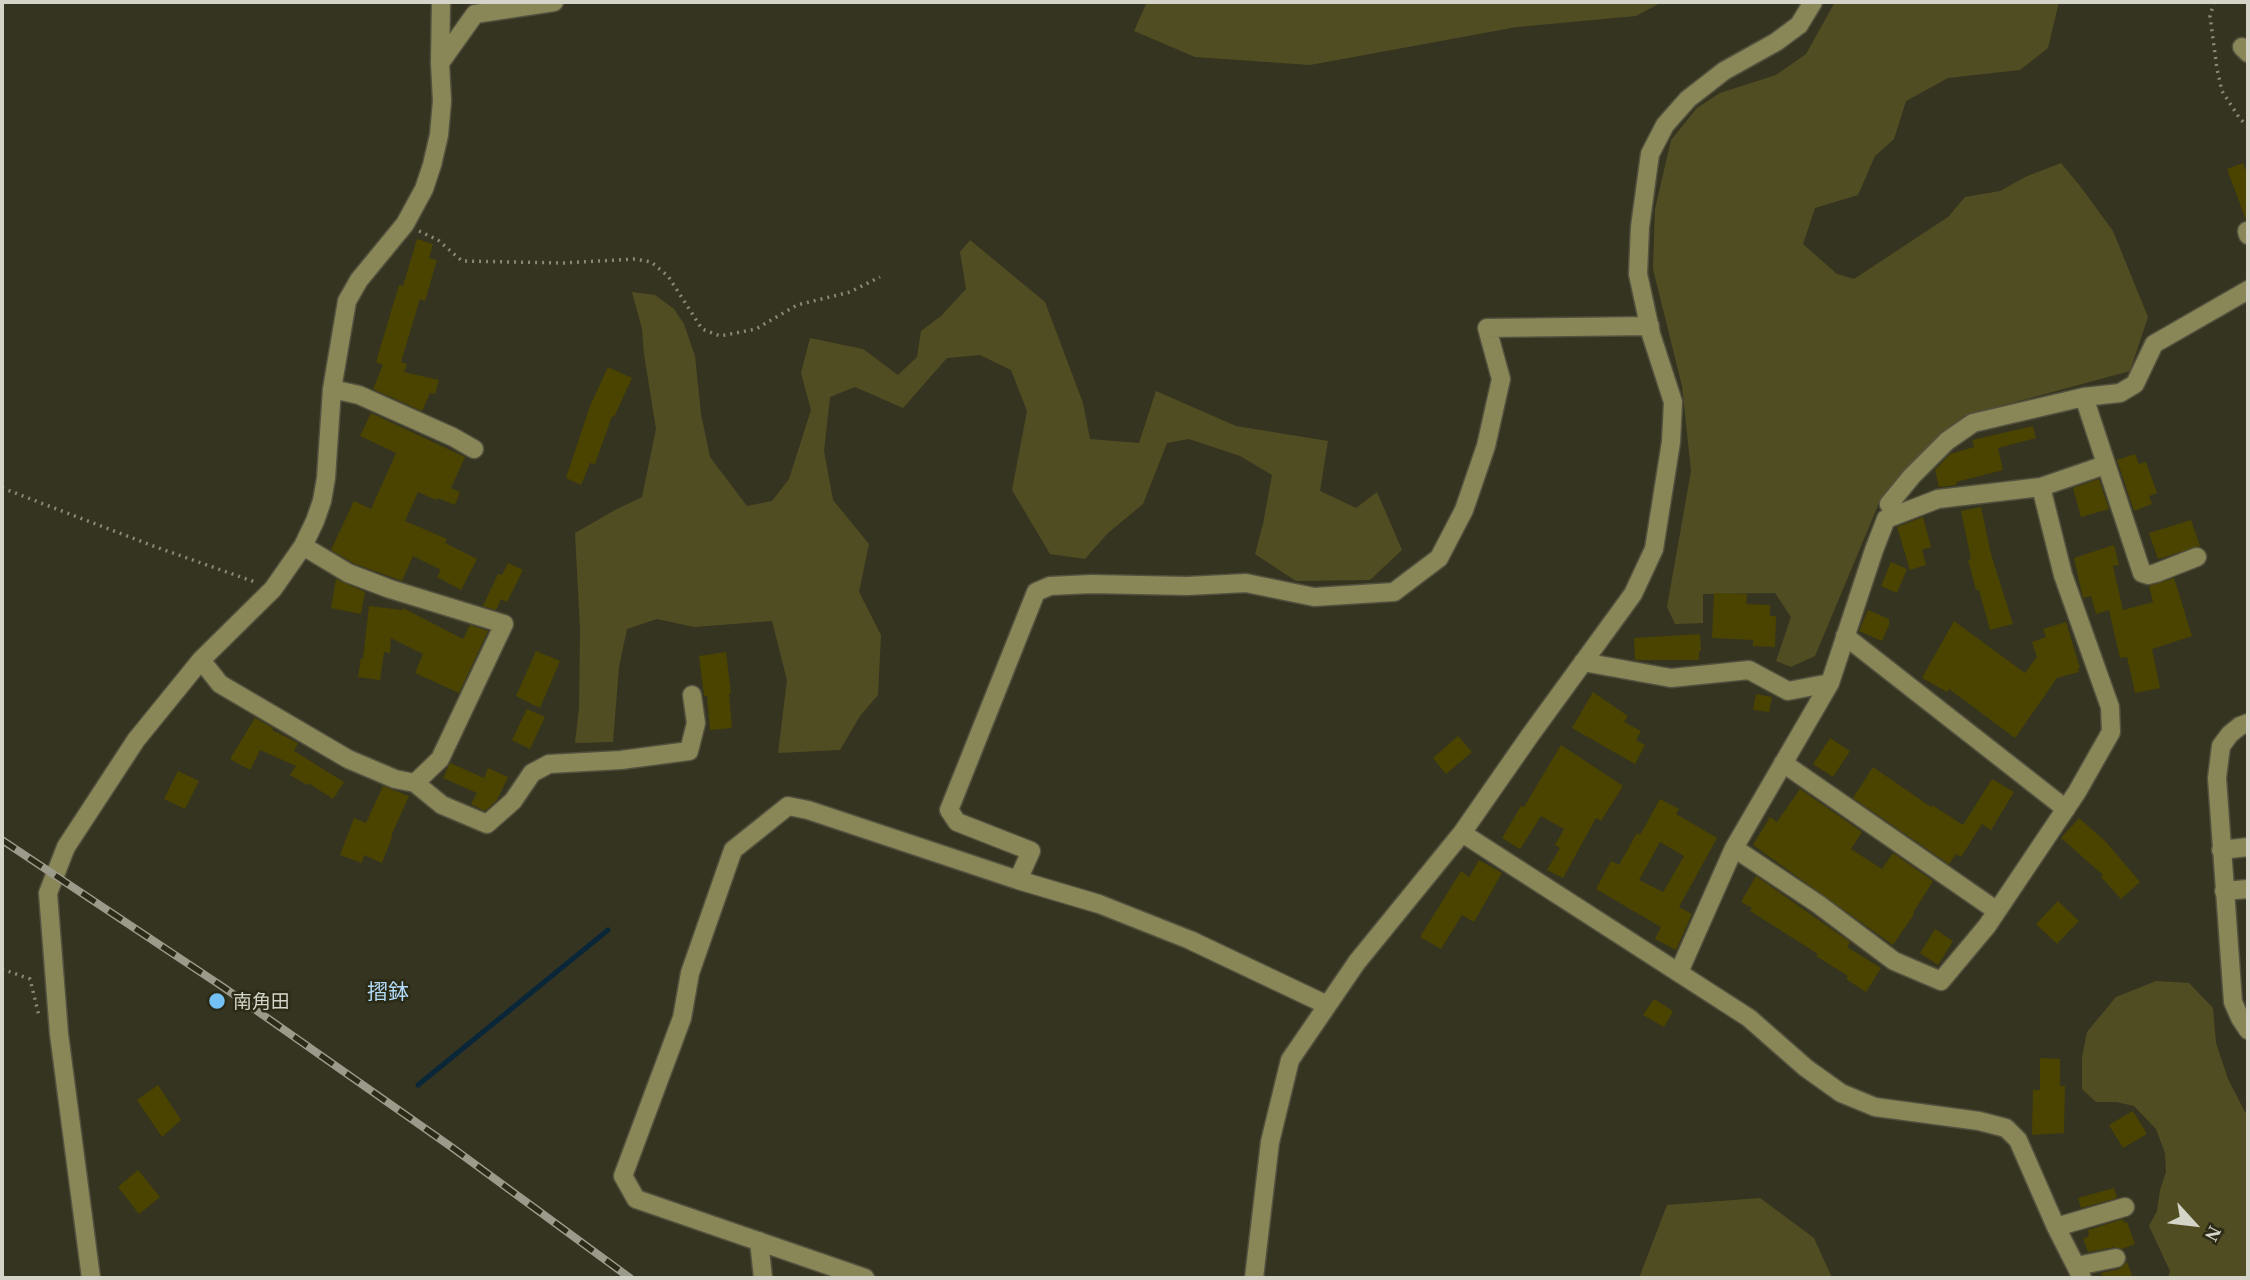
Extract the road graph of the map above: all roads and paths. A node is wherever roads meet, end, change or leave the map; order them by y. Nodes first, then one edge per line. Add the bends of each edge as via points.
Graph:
1 (441, 2) edge
2 (554, 2) edge
3 (1814, 2) edge
4 (2214, 2) edge
5 (440, 63) junction
6 (2248, 126) edge
7 (405, 224) junction
8 (880, 277) dead end
9 (2248, 290) edge
10 (1650, 326) junction
11 (332, 389) junction
12 (2084, 397) junction
13 (474, 449) dead end
14 (2105, 465) junction
15 (2041, 486) junction
16 (2, 488) edge
17 (1896, 514) junction
18 (303, 546) junction
19 (2197, 557) dead end
20 (274, 589) junction
21 (1845, 636) junction
22 (201, 660) junction
23 (1583, 662) junction
24 (1830, 683) junction
25 (692, 695) dead end
26 (2248, 723) edge
27 (1783, 763) junction
28 (415, 783) junction
29 (2066, 809) junction
30 (1462, 833) junction
31 (2248, 847) edge
32 (1734, 848) junction
33 (2221, 849) junction
34 (1018, 880) junction
35 (2248, 889) edge
36 (2224, 891) junction
37 (1997, 911) junction
38 (2, 969) edge
39 (1679, 972) junction
40 (1327, 1005) junction
41 (2248, 1030) edge
42 (59, 1034) junction
43 (2125, 1207) dead end
44 (2056, 1227) junction
45 (759, 1241) junction
46 (2116, 1258) dead end
47 (2079, 1272) edge
48 (91, 1278) edge
49 (763, 1278) edge
50 (865, 1278) edge
51 (1254, 1278) edge

1 - 5 street
2 - 5 street via 475,15
3 - 10 street via 1798,25 1776,42 1724,71 1688,99 1665,125 1650,154 1638,274
4 - 6 path via 2210,16 2222,91
5 - 7 street via 439,135 424,189
7 - 8 path via 438,240 462,261 512,264 635,258 651,262 668,276 702,329 720,336 757,330 797,305 850,292
7 - 11 street via 347,301
9 - 12 street via 2154,344 2135,384 2120,393
10 - 23 street via 1672,402 1671,442 1654,549 1633,594
10 - 34 street via 1487,328 1501,379 1486,446 1464,510 1439,558 1394,592 1314,597 1246,583 1091,584 1050,586 1036,592 949,810 957,822 1031,851
11 - 13 street via 359,395
11 - 18 street via 322,501
12 - 14 street
12 - 17 street via 1973,423 1912,476 1889,504
14 - 15 street
14 - 19 street via 2141,573 2156,573
15 - 17 street via 1938,499
15 - 29 street via 2063,575 2110,707 2111,732
16 - 20 path
17 - 21 street via 1886,519
18 - 20 street
18 - 28 street via 359,577 504,624 440,759
20 - 22 street
21 - 24 street
21 - 29 street
22 - 28 street via 220,684 348,760
22 - 42 street via 136,740 66,847 54,875 48,893
23 - 24 street via 1671,678 1749,670 1788,691
23 - 30 street
24 - 27 street
25 - 28 street via 696,723 690,751 549,764 532,773 513,801 487,824 442,805
26 - 33 street via 2230,734 2217,760
27 - 32 street
27 - 37 street
29 - 37 street
30 - 39 street
30 - 40 street
31 - 33 street
32 - 37 street via 1894,961 1941,981
32 - 39 street
33 - 36 street
34 - 40 street via 1099,904 1189,940
34 - 45 street via 788,806 733,850 690,973 682,1018 623,1176 636,1199
35 - 36 street
36 - 41 street via 2233,1002
38 - 42 path via 30,979 41,1027
39 - 44 street via 1749,1018 1842,1093 1875,1107 2006,1128 2018,1140
40 - 51 street via 1290,1060 1270,1142
42 - 48 street
43 - 44 street
44 - 47 street
45 - 49 street
45 - 50 street
46 - 47 street

